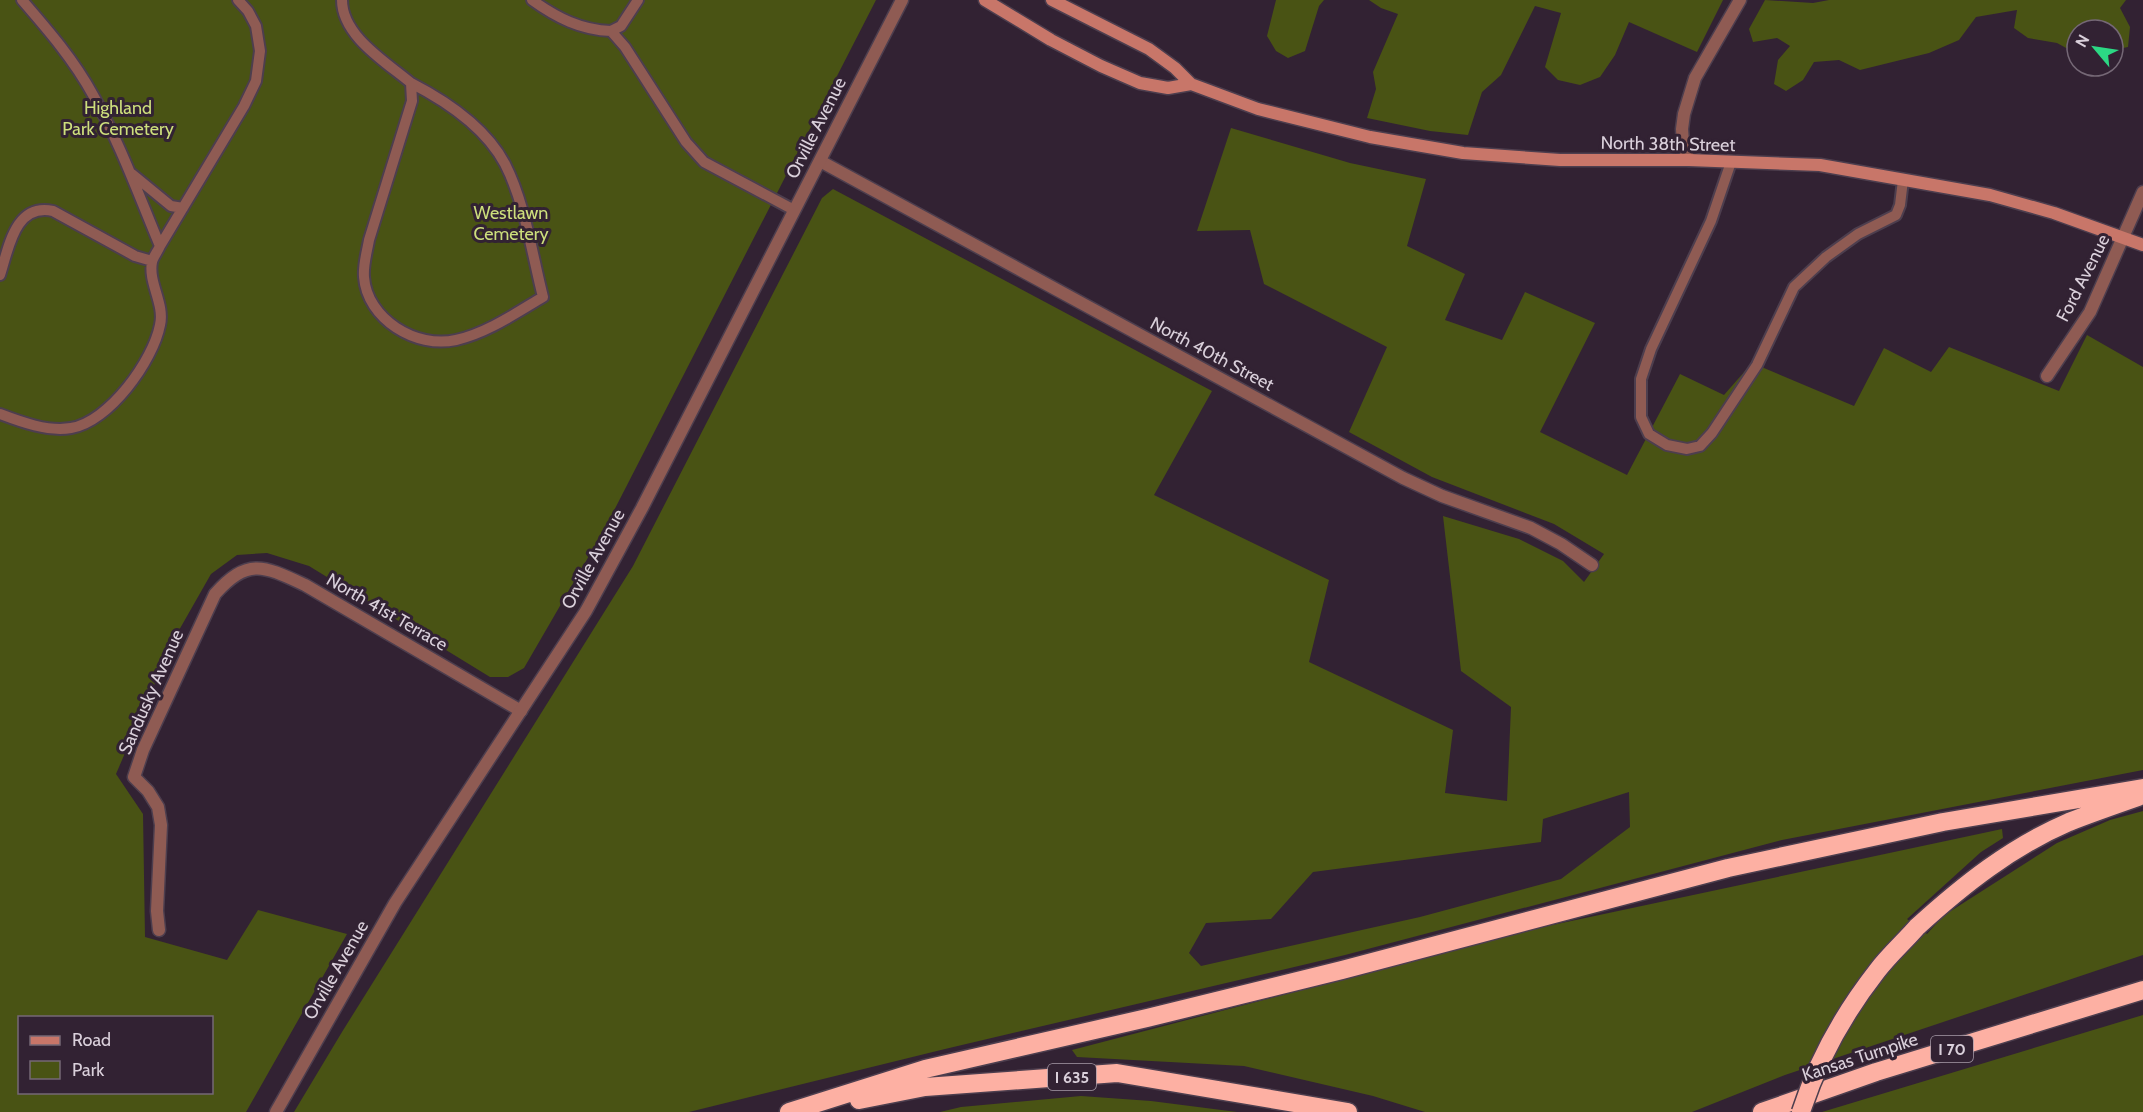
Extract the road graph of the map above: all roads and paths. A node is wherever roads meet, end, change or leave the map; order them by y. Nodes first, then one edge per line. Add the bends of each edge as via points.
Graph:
1 (22, 0) edge
2 (238, 0) edge
3 (342, 0) edge
4 (532, 0) edge
5 (638, 0) edge
6 (902, 0) edge
7 (986, 0) edge
8 (1052, 0) edge
9 (1740, 0) edge
10 (611, 32) junction
11 (411, 83) junction
12 (1191, 84) junction
13 (1689, 160) junction
14 (820, 161) junction
15 (1731, 162) junction
16 (130, 172) junction
17 (1903, 180) junction
18 (2143, 192) edge
19 (183, 208) junction
20 (794, 210) junction
21 (2124, 238) junction
22 (2143, 245) edge
23 (160, 246) junction
24 (152, 261) junction
25 (0, 275) edge
26 (2047, 375) dead end
27 (0, 414) edge
28 (1592, 566) dead end
29 (230, 578) joint
30 (521, 711) junction
31 (2143, 788) edge
32 (2143, 795) edge
33 (159, 930) dead end
34 (2143, 990) edge
35 (276, 1112) edge
36 (789, 1112) edge
37 (795, 1112) edge
38 (1348, 1112) edge
39 (1762, 1112) edge
40 (1801, 1112) edge

1 - 16 lane via 58,42 93,95
2 - 19 lane via 256,26 260,51 256,81
3 - 11 lane via 347,20 359,38
4 - 10 lane via 567,21
5 - 10 lane via 621,26
6 - 14 street, Orville Avenue
7 - 12 main road, North 38th Street via 1051,40 1140,83 1168,88
8 - 12 main road, North 38th Street via 1149,49
9 - 13 street via 1695,78 1682,129
10 - 20 lane via 625,47 686,142 704,162
11 - 11 lane via 466,119 504,161 516,187 543,297 455,341 418,339 389,323 368,294 364,278 369,240 412,101
12 - 13 main road, North 38th Street via 1258,109 1322,126 1463,153 1560,160
13 - 15 main road, North 38th Street
14 - 20 street, Orville Avenue
14 - 28 street, North 40th Street via 1403,478 1461,504 1531,528
15 - 17 main road, North 38th Street via 1820,165
15 - 17 lane via 1711,221 1641,379 1641,417 1649,434 1666,445 1687,449 1700,446 1712,433 1757,366 1794,287 1858,234 1896,215
16 - 19 lane via 171,206
16 - 23 lane
17 - 21 main road, North 38th Street via 1990,195
18 - 21 street, Ford Avenue
19 - 23 lane
20 - 30 street, Orville Avenue via 637,518 586,610
21 - 22 main road, North 38th Street
21 - 26 street, Ford Avenue via 2090,312
23 - 24 lane
24 - 25 lane via 40,208 21,221
24 - 27 lane via 161,323 135,379 111,405 93,421 71,429 48,428
29 - 30 street, North 41st Terrace via 256,568 305,585
29 - 33 street, Sandusky Avenue via 215,594 134,777 158,807 161,825
30 - 35 street, Orville Avenue via 395,903
31 - 36 highway via 1944,822 1728,868 1342,970 925,1069
32 - 40 highway, bridge via 2068,823 2002,858 1955,892 1917,927 1877,970 1850,1009
34 - 39 highway, Kansas Turnpike / I 70 via 1876,1072
37 - 38 highway, I 635 via 925,1087 1117,1073

